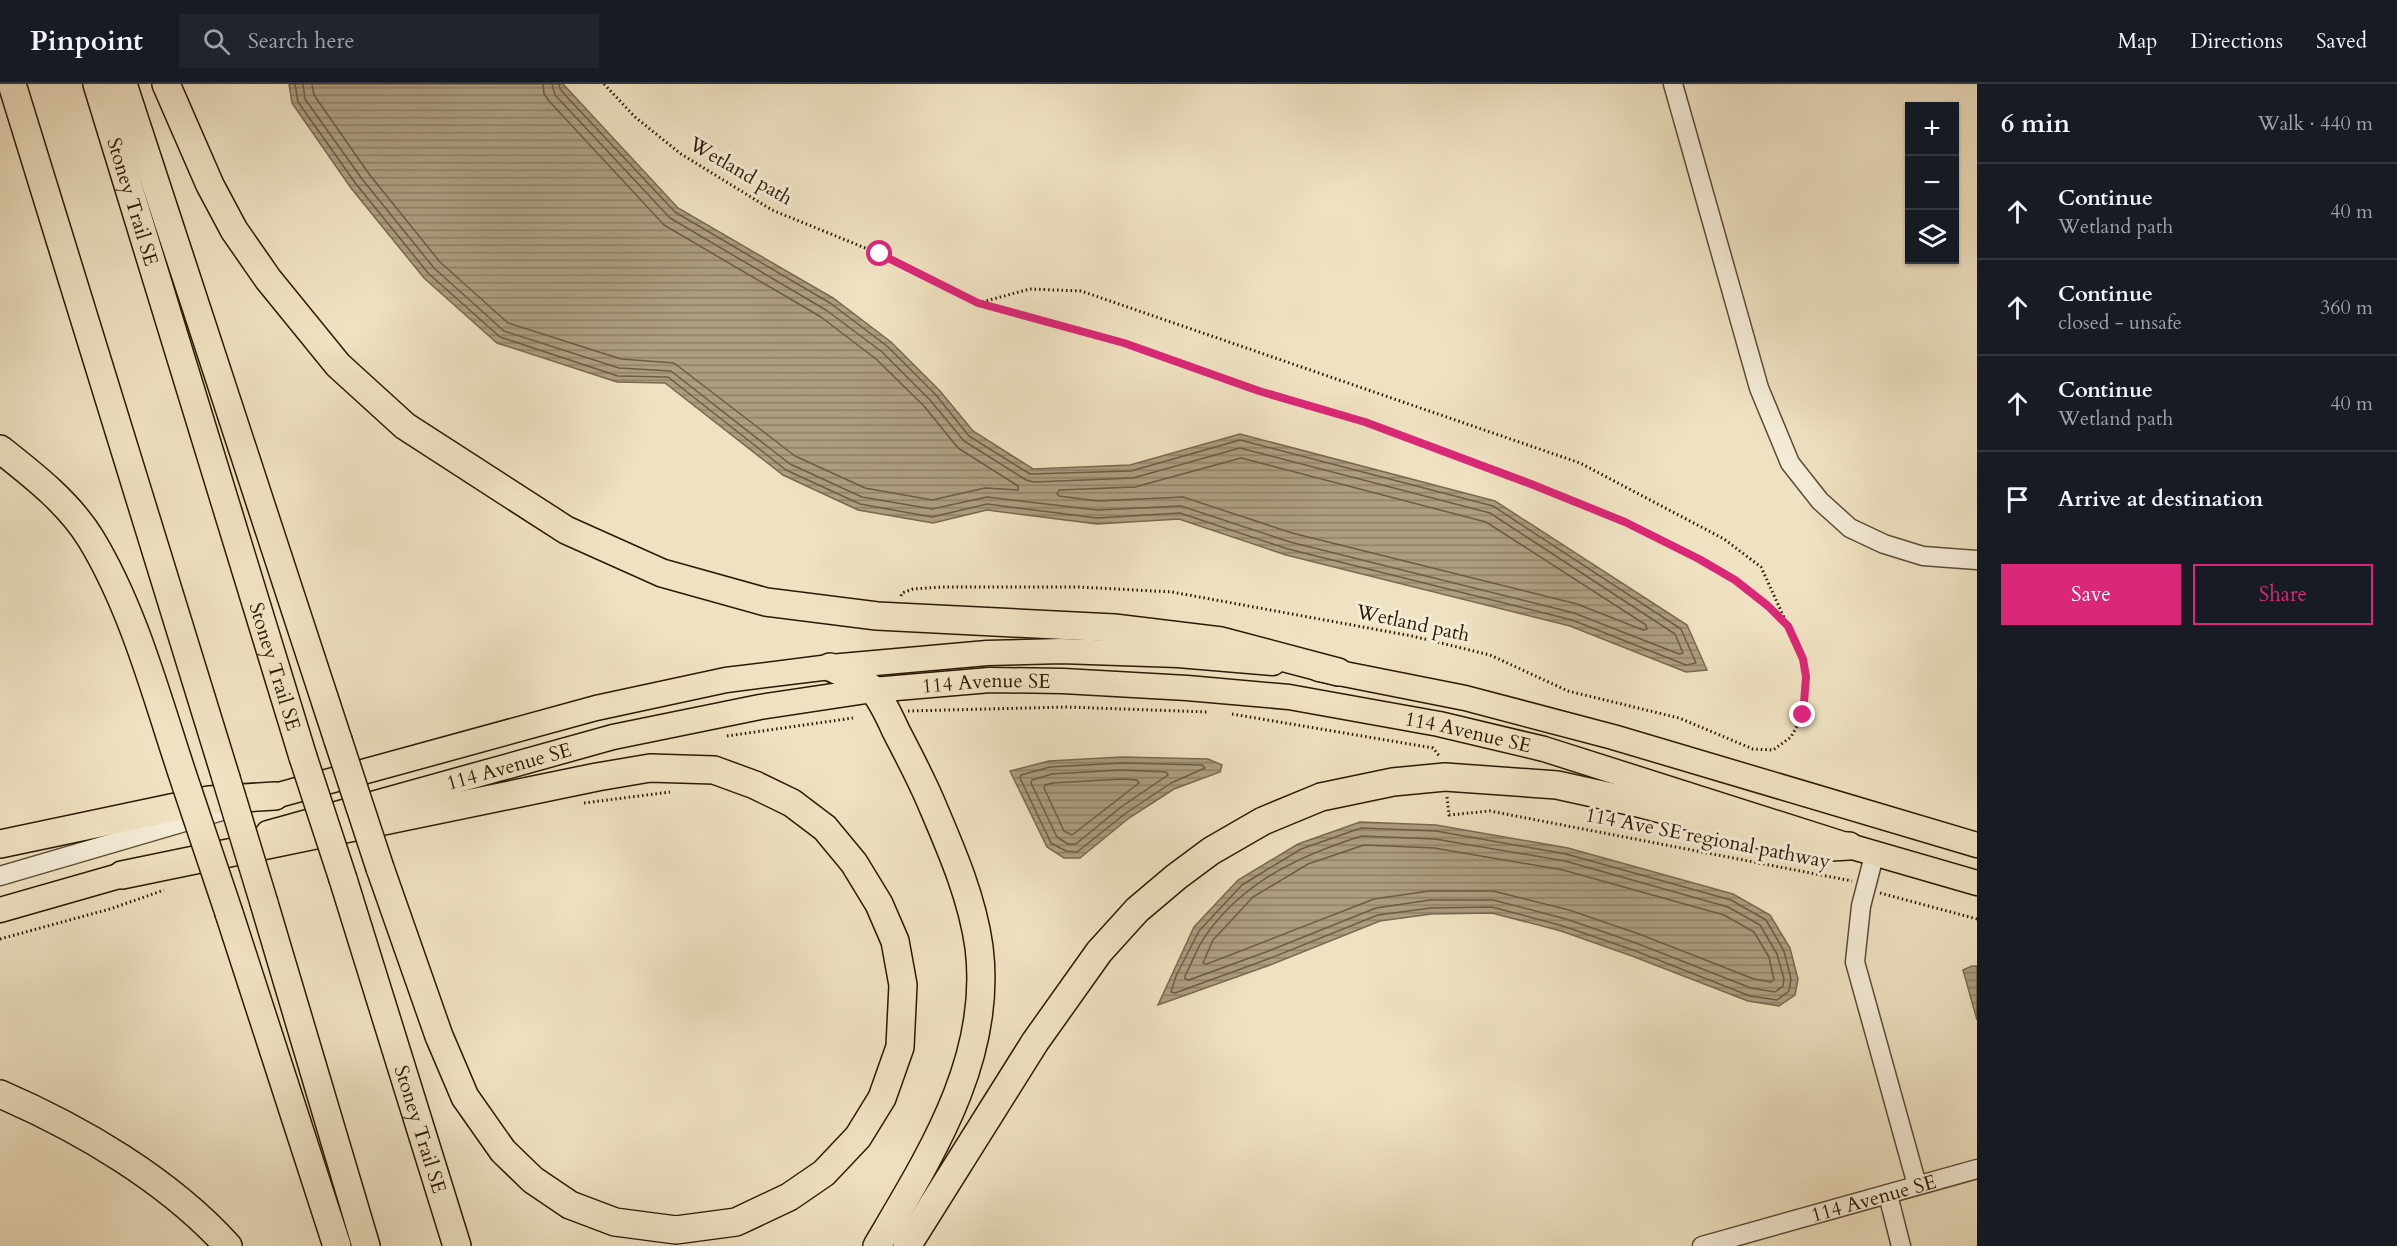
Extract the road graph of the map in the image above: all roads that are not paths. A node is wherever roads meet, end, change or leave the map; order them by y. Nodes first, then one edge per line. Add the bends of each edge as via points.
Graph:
1 (12, 84) edge
2 (97, 84) edge
3 (123, 84) edge
4 (166, 84) edge
5 (1673, 84) edge
6 (0, 449) edge
7 (1977, 560) edge
8 (830, 667) junction
9 (1338, 672) junction
10 (873, 690) junction
11 (275, 796) junction
12 (0, 844) edge
13 (1977, 845) edge
14 (1850, 846) junction
15 (1875, 852) junction
16 (122, 875) junction
17 (0, 876) edge
18 (1977, 883) edge
19 (0, 910) edge
20 (0, 1094) edge
21 (1977, 1169) edge
22 (1917, 1185) junction
23 (1888, 1195) junction
24 (228, 1246) edge
25 (337, 1246) edge
26 (366, 1246) edge
27 (457, 1246) edge
28 (878, 1246) edge
29 (907, 1246) edge
30 (1702, 1246) edge
31 (1901, 1246) edge

1 - 26 highway, bridge
2 - 27 highway, Stoney Trail SE, bridge
3 - 16 highway, bridge via 338,740 380,868 439,1036 465,1097 503,1151 533,1180 570,1205 615,1222 676,1230 736,1222 789,1197 824,1173 858,1137 882,1098 900,1047 903,985 895,941 879,904 854,863 825,828 792,803 756,784 714,770 650,768 597,777
4 - 9 highway via 234,230 338,365 405,426 566,530 662,573 766,602 877,616 1114,628 1211,640
5 - 7 street via 1759,388 1790,463 1820,501 1850,528 1923,556
6 - 25 highway, bridge via 46,485 90,538 123,600
8 - 9 main road, 114 Avenue SE via 987,653 1061,651 1178,655
8 - 10 highway
8 - 11 main road, 114 Avenue SE via 726,680 596,708
9 - 13 main road, 114 Avenue SE via 1465,698 1613,737
10 - 14 main road, 114 Avenue SE via 990,680 1187,688 1289,698 1439,724 1544,749
10 - 16 main road, 114 Avenue SE via 760,707 613,737
10 - 28 highway via 921,779 967,895 979,946 981,999 970,1061 946,1121
11 - 12 highway via 209,800
11 - 17 street, 114 Avenue SE
14 - 15 main road, 114 Avenue SE
14 - 29 highway via 1811,848 1557,785 1445,777 1393,782 1321,797 1263,821 1176,877 1137,910 1099,952 1035,1042
15 - 18 main road, 114 Avenue SE
15 - 22 street via 1861,906 1855,962
16 - 19 main road, 114 Avenue SE
20 - 24 highway via 89,1137 165,1189
21 - 22 street, 114 Avenue SE
22 - 23 street, 114 Avenue SE
23 - 30 street, 114 Avenue SE
23 - 31 street

